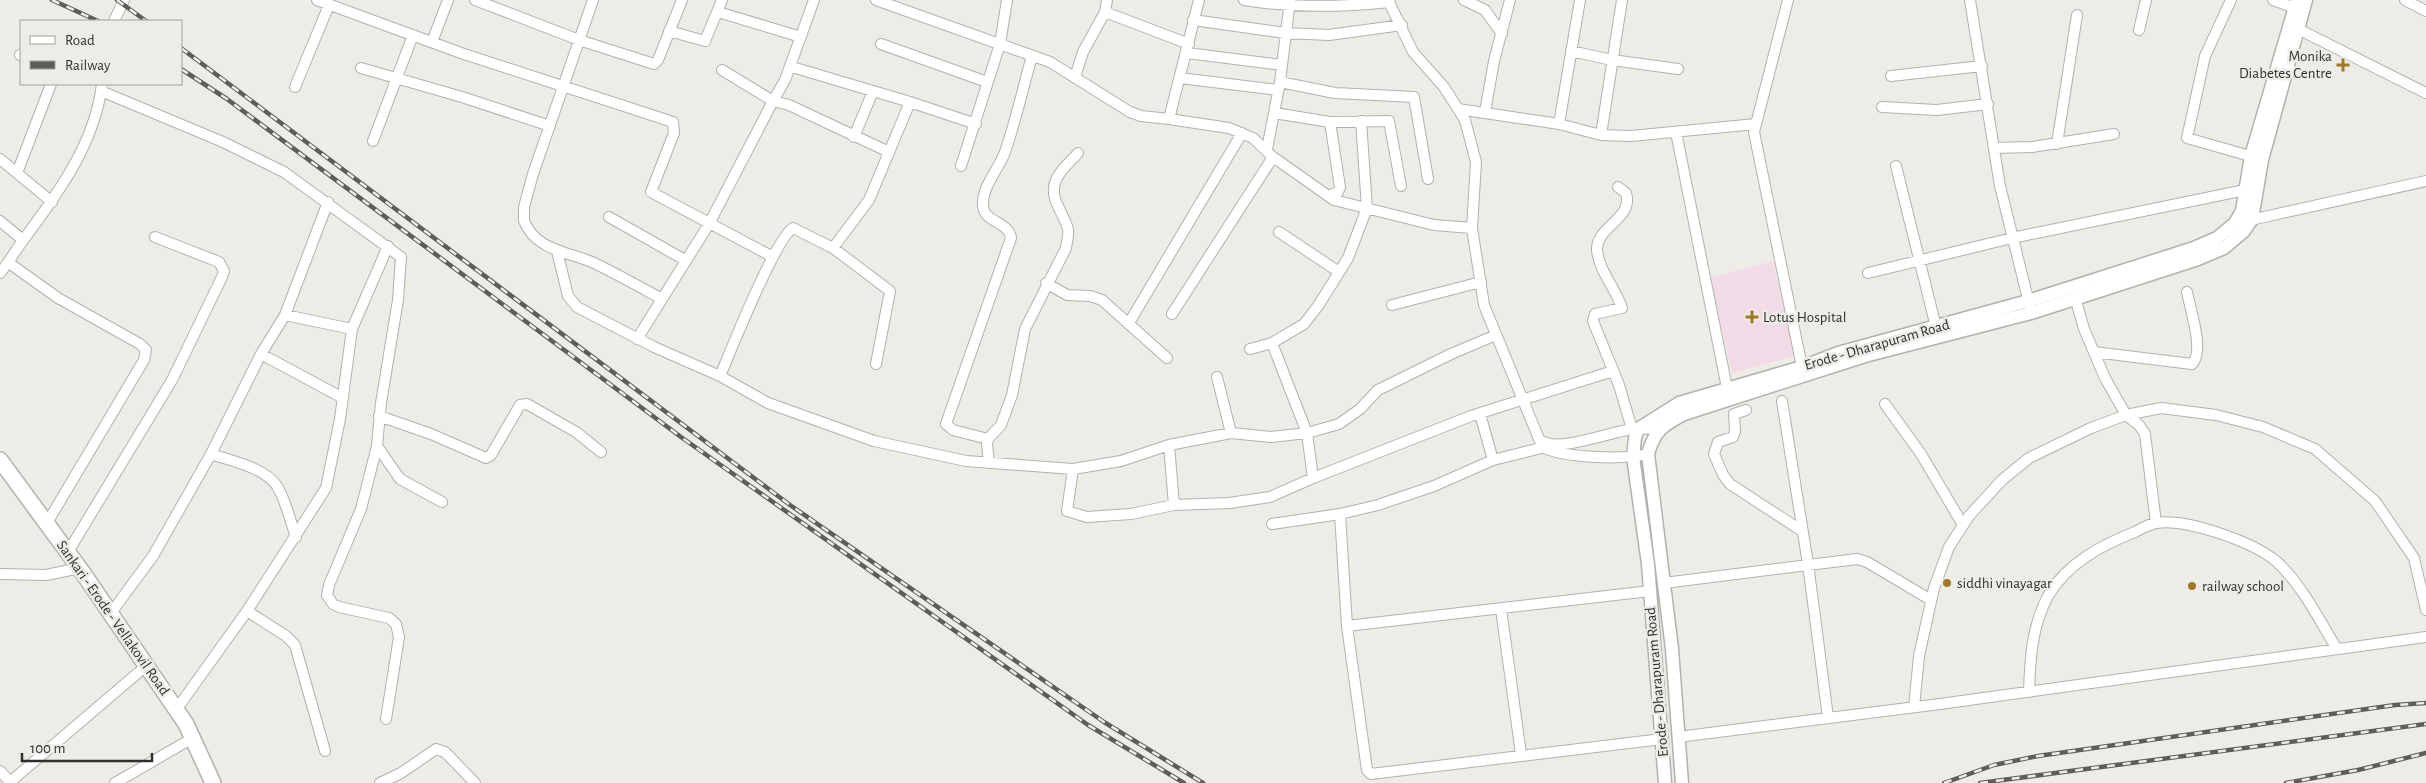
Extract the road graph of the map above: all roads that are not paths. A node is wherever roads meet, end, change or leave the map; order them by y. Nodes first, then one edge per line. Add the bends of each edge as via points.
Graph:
1 (124, 0) edge
2 (317, 0) edge
3 (448, 0) edge
4 (475, 0) edge
5 (593, 0) edge
6 (722, 0) edge
7 (814, 0) edge
8 (876, 0) edge
9 (1007, 0) edge
10 (1107, 0) edge
11 (1199, 0) edge
12 (1244, 0) edge
13 (1464, 0) edge
14 (1510, 0) edge
15 (1580, 0) edge
16 (1622, 0) edge
17 (1788, 0) edge
18 (1970, 0) edge
19 (2146, 0) edge
20 (2231, 0) edge
21 (2272, 0) edge
22 (2306, 0) edge
23 (2405, 0) edge
24 (679, 1) edge
25 (1389, 1) edge
26 (1290, 2) edge
27 (1323, 3) edge
28 (342, 4) edge
29 (2296, 4) edge
30 (329, 5) junction
31 (2426, 11) edge
32 (718, 12) junction
33 (1105, 12) junction
34 (2077, 15) dead end
35 (114, 20) edge
36 (1193, 20) junction
37 (1402, 25) junction
38 (2298, 29) junction
39 (2139, 30) dead end
40 (670, 31) junction
41 (1285, 33) junction
42 (1502, 34) junction
43 (413, 35) junction
44 (801, 37) junction
45 (579, 40) junction
46 (432, 42) junction
47 (881, 44) dead end
48 (1000, 44) junction
49 (1188, 49) junction
50 (1571, 51) junction
51 (1032, 56) junction
52 (1612, 60) junction
53 (1282, 65) junction
54 (1982, 66) junction
55 (792, 67) junction
56 (362, 68) dead end
57 (1678, 69) dead end
58 (722, 70) dead end
59 (1891, 76) dead end
60 (1075, 77) junction
61 (1180, 78) junction
62 (398, 79) junction
63 (987, 82) junction
64 (51, 85) edge
65 (1279, 86) junction
66 (102, 87) edge
67 (295, 87) dead end
68 (564, 87) junction
69 (873, 91) junction
70 (2426, 93) edge
71 (772, 101) junction
72 (910, 102) junction
73 (1988, 104) junction
74 (1882, 107) dead end
75 (1458, 109) junction
76 (1485, 112) junction
77 (1274, 113) junction
78 (1169, 119) junction
79 (1361, 121) junction
80 (1330, 122) junction
81 (976, 124) junction
82 (1559, 124) junction
83 (1756, 124) junction
84 (550, 126) junction
85 (1676, 132) junction
86 (1242, 133) junction
87 (2114, 134) dead end
88 (1601, 135) junction
89 (854, 137) junction
90 (373, 141) dead end
91 (2056, 144) junction
92 (1994, 148) junction
93 (889, 152) junction
94 (1078, 153) dead end
95 (1270, 153) junction
96 (2257, 158) junction
97 (0, 159) edge
98 (961, 166) dead end
99 (1896, 166) dead end
100 (17, 173) junction
101 (1428, 179) dead end
102 (2426, 181) edge
103 (1400, 186) dead end
104 (1618, 187) dead end
105 (2245, 190) junction
106 (1328, 196) junction
107 (52, 202) junction
108 (328, 202) junction
109 (1367, 208) junction
110 (609, 217) dead end
111 (2252, 220) junction
112 (0, 221) edge
113 (2235, 223) junction
114 (709, 224) junction
115 (1472, 228) junction
116 (1279, 232) dead end
117 (154, 237) dead end
118 (2012, 238) junction
119 (23, 240) junction
120 (388, 246) junction
121 (834, 248) junction
122 (557, 251) junction
123 (773, 257) junction
124 (685, 260) junction
125 (1920, 262) junction
126 (8, 263) junction
127 (1339, 272) junction
128 (0, 273) edge
129 (1868, 273) dead end
130 (1480, 282) junction
131 (1046, 284) junction
132 (2187, 292) dead end
133 (2075, 297) junction
134 (662, 299) junction
135 (1392, 305) dead end
136 (2030, 307) junction
137 (1172, 314) dead end
138 (284, 315) junction
139 (1129, 323) junction
140 (1936, 327) junction
141 (352, 329) junction
142 (1496, 334) junction
143 (637, 340) junction
144 (1272, 343) junction
145 (1250, 349) dead end
146 (2094, 352) junction
147 (261, 354) junction
148 (1167, 358) dead end
149 (876, 364) dead end
150 (1802, 367) junction
151 (1613, 371) junction
152 (720, 376) junction
153 (1217, 377) dead end
154 (1727, 388) junction
155 (343, 398) junction
156 (1523, 400) junction
157 (1782, 400) dead end
158 (1884, 404) dead end
159 (1746, 410) dead end
160 (1480, 414) junction
161 (2126, 415) junction
162 (379, 416) junction
163 (1635, 429) junction
164 (1660, 429) junction
165 (1230, 433) junction
166 (1307, 433) junction
167 (988, 439) junction
168 (1168, 444) junction
169 (1544, 444) junction
170 (377, 446) junction
171 (601, 452) dead end
172 (211, 454) junction
173 (1648, 454) junction
174 (1633, 457) junction
175 (0, 460) edge
176 (1493, 460) junction
177 (989, 463) junction
178 (1074, 469) junction
179 (1313, 478) junction
180 (442, 502) dead end
181 (1174, 505) junction
182 (1340, 514) junction
183 (2156, 523) junction
184 (47, 524) junction
185 (1272, 524) dead end
186 (1963, 526) junction
187 (1802, 530) junction
188 (296, 537) junction
189 (68, 552) junction
190 (1808, 564) junction
191 (80, 568) junction
192 (0, 574) edge
193 (1664, 583) junction
194 (1650, 591) junction
195 (1931, 600) junction
196 (1501, 609) junction
197 (2426, 610) edge
198 (247, 611) junction
199 (111, 613) junction
200 (1347, 626) junction
201 (2426, 637) edge
202 (2337, 649) junction
203 (146, 666) junction
204 (2029, 692) junction
205 (1914, 707) junction
206 (176, 710) junction
207 (1828, 717) junction
208 (386, 719) dead end
209 (1678, 737) junction
210 (191, 739) junction
211 (1662, 739) junction
212 (325, 751) dead end
213 (1521, 754) junction
214 (0, 771) edge
215 (11, 782) edge
216 (115, 783) edge
217 (213, 783) edge
218 (380, 783) edge
219 (475, 783) edge
220 (1666, 783) edge
221 (1682, 783) edge

1 - 35 street
2 - 30 street
3 - 46 street
4 - 45 street
5 - 45 street
6 - 32 street
7 - 44 street
8 - 48 street
9 - 48 street
10 - 33 street
11 - 36 street
12 - 26 street via 1267,4
13 - 42 street via 1485,10
14 - 42 street
15 - 50 street
16 - 52 street
17 - 83 street
18 - 54 street
19 - 39 street
20 - 96 street via 2205,56 2187,138
21 - 29 street
22 - 38 main road
23 - 31 street
24 - 40 street
25 - 27 street via 1347,7
25 - 37 street
26 - 27 street
26 - 41 street
28 - 30 street
28 - 43 street
29 - 96 main road
30 - 67 street
32 - 40 street via 705,40
32 - 44 street
33 - 49 street
33 - 60 street via 1090,36
34 - 91 street
36 - 41 street
36 - 49 street
37 - 41 street via 1329,35
37 - 75 street via 1413,52 1444,87
38 - 70 street
38 - 96 main road
40 - 45 street via 654,64
41 - 53 street
42 - 76 street
43 - 46 street
43 - 62 street
44 - 55 street
45 - 68 street
46 - 68 street
47 - 63 street
48 - 51 street
48 - 63 street
49 - 53 street
49 - 61 street
50 - 52 street
50 - 82 street
51 - 60 street
51 - 167 street via 1005,152 982,203 987,216 1008,230 1011,238 946,424 953,430
52 - 57 street
52 - 88 street
53 - 65 street
54 - 59 street
54 - 73 street
55 - 69 street
55 - 71 street
56 - 62 street
58 - 71 street
60 - 78 street via 1130,112
61 - 65 street
61 - 78 street
62 - 84 street
62 - 90 street
63 - 81 street
64 - 100 street
65 - 77 street
65 - 101 street via 1414,97
66 - 107 street via 100,106 91,132
66 - 108 street via 252,156 298,180
68 - 84 street
68 - 114 street via 673,123 674,133 651,191
69 - 72 street
69 - 89 street
71 - 89 street via 788,105
71 - 114 street
72 - 81 street
72 - 93 street
73 - 74 street via 1937,110
73 - 92 street
75 - 76 street
75 - 115 street via 1465,120 1476,162
76 - 82 street
77 - 80 street
77 - 95 street
78 - 86 street
79 - 80 street
79 - 103 street via 1389,121
79 - 109 street
80 - 106 street via 1340,187 1338,192
81 - 98 street
82 - 88 street
83 - 85 street
83 - 150 street via 1754,132
84 - 122 street via 533,174 523,218 532,233
85 - 88 street
85 - 154 street
86 - 95 street
86 - 139 street
87 - 91 street
89 - 93 street
91 - 92 street
92 - 118 street
93 - 121 street via 869,200
94 - 131 street via 1056,180 1055,200 1069,236
95 - 106 street
95 - 137 street
96 - 105 main road
96 - 111 main road
97 - 100 street
99 - 125 street
100 - 107 street
102 - 111 street
104 - 151 street via 1626,193 1627,204 1601,237 1597,250 1622,308 1595,314 1592,319
105 - 113 main road via 2242,211
105 - 118 street
106 - 109 street
107 - 119 street
108 - 120 street
108 - 138 street
109 - 115 street via 1434,225
109 - 127 street via 1348,258
110 - 124 street
111 - 113 street
111 - 133 main road, Erode - Dharapuram Road via 2224,248
112 - 119 street
113 - 136 main road, Erode - Dharapuram Road via 2217,238 2194,248
114 - 123 street
114 - 124 street
115 - 130 street
116 - 127 street
117 - 189 street via 220,262 224,270 172,380
118 - 125 street
118 - 136 street
119 - 126 street
120 - 141 street
120 - 162 street via 398,253 401,262
121 - 123 street via 793,228
121 - 149 street via 890,291
122 - 134 street via 593,262
122 - 143 street via 572,303
123 - 152 street
124 - 134 street
125 - 129 street
125 - 140 street
126 - 128 street
126 - 184 street via 58,298 146,350 144,360
127 - 144 street via 1304,324
130 - 135 street
130 - 142 street via 1484,305
131 - 139 street via 1067,295 1102,300
131 - 167 street via 1024,329 1016,380 1004,417 998,430
132 - 146 street via 2198,345 2197,357 2192,364
133 - 136 main road, Erode - Dharapuram Road
133 - 146 street
134 - 143 street
136 - 140 main road, Erode - Dharapuram Road
136 - 164 main road, Erode - Dharapuram Road via 1684,414
138 - 141 street
138 - 147 street
139 - 148 street
140 - 150 main road, Erode - Dharapuram Road via 1838,353
141 - 155 street
142 - 156 street
142 - 166 street via 1378,390 1339,424
143 - 152 street
144 - 145 street
144 - 166 street
146 - 161 street
147 - 155 street
147 - 172 street
150 - 154 main road, Erode - Dharapuram Road
151 - 156 street
151 - 163 street
152 - 177 street via 768,403 874,441 932,455
153 - 165 street
154 - 163 main road, Erode - Dharapuram Road via 1679,403
155 - 188 street via 326,488
156 - 160 street
156 - 169 street
157 - 187 street
158 - 186 street via 1921,454
159 - 187 street via 1734,414 1733,437 1718,442 1715,447 1714,454 1722,475 1735,489
160 - 176 street
160 - 179 street
161 - 183 street via 2145,434
161 - 186 street via 2090,428 2029,458 2002,480
161 - 197 street via 2162,408 2216,415 2263,427 2315,449 2375,501 2414,558
162 - 170 street
162 - 171 street via 486,458 494,450 517,408 527,404 576,432
163 - 164 street
163 - 169 street via 1591,439
163 - 174 main road, Erode - Dharapuram Road
164 - 173 main road via 1653,437
165 - 166 street via 1271,437
165 - 168 street
166 - 179 street
167 - 177 street
168 - 178 street via 1122,462
168 - 181 street
169 - 174 street via 1570,455
169 - 176 street
170 - 180 street via 400,478
170 - 208 street via 361,509 327,595 332,604 389,618 398,628
172 - 188 street via 270,479 282,498
172 - 199 street via 153,556
173 - 174 street
173 - 193 main road, Erode - Dharapuram Road
174 - 194 main road, Erode - Dharapuram Road
175 - 184 highway, Sankari - Erode - Vellakovil Road
176 - 182 street via 1434,486
177 - 178 street
178 - 181 street via 1067,510 1087,517 1131,514
179 - 181 street via 1270,497 1229,503
182 - 185 street
182 - 200 street
183 - 202 street via 2197,526 2244,541 2276,562 2302,592
183 - 204 street via 2103,545 2075,565 2049,595 2035,628
184 - 189 highway, Sankari - Erode - Vellakovil Road
186 - 195 street via 1949,547
187 - 190 street
188 - 198 street
189 - 191 highway, Sankari - Erode - Vellakovil Road
190 - 193 street
190 - 195 street via 1857,559
190 - 207 street
191 - 192 street via 46,575
191 - 199 highway, Sankari - Erode - Vellakovil Road
193 - 209 main road, Erode - Dharapuram Road
194 - 196 street
194 - 211 main road, Erode - Dharapuram Road
195 - 205 street via 1919,656
196 - 200 street
196 - 213 street
198 - 206 street
198 - 212 street via 295,645
199 - 203 highway, Sankari - Erode - Vellakovil Road
200 - 213 street via 1368,772 1375,775
201 - 202 street
202 - 204 street
203 - 206 highway, Sankari - Erode - Vellakovil Road
203 - 215 street
204 - 205 street
205 - 207 street
206 - 210 highway, Sankari - Erode - Vellakovil Road
207 - 209 street
209 - 221 main road, Erode - Dharapuram Road
210 - 216 street
210 - 217 highway, Sankari - Erode - Vellakovil Road
211 - 213 street
211 - 220 main road, Erode - Dharapuram Road
214 - 215 street
218 - 219 street via 436,749 445,752

